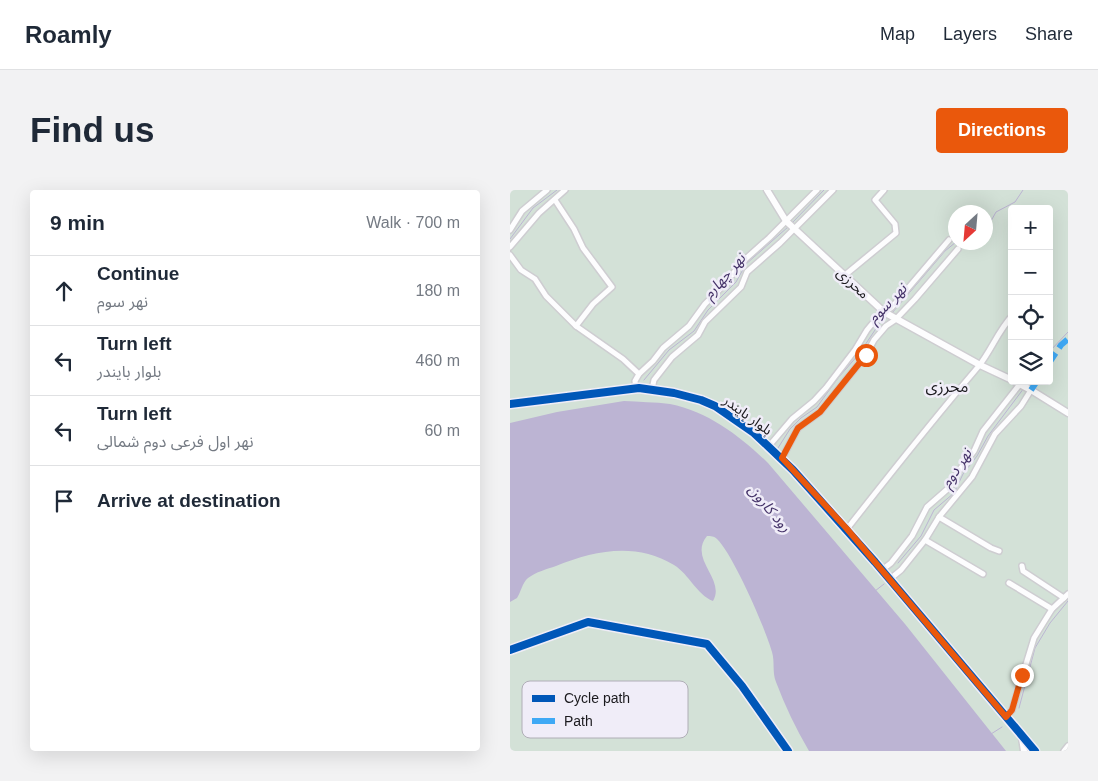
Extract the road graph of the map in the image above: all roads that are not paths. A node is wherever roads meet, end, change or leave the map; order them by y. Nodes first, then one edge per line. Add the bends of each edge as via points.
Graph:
1 (547, 190) edge
2 (565, 190) edge
3 (767, 190) edge
4 (817, 190) edge
5 (833, 190) edge
6 (884, 190) edge
7 (556, 200) junction
8 (790, 225) junction
9 (510, 230) edge
10 (948, 241) edge
11 (510, 247) edge
12 (957, 250) edge
13 (510, 255) edge
14 (845, 275) junction
15 (889, 316) junction
16 (1008, 320) edge
17 (576, 326) junction
18 (980, 365) junction
19 (638, 374) junction
20 (1008, 379) edge
21 (1021, 385) edge
22 (636, 389) junction
23 (652, 390) junction
24 (510, 404) edge
25 (1068, 413) edge
26 (770, 446) junction
27 (782, 458) junction
28 (939, 517) junction
29 (847, 529) junction
30 (925, 540) junction
31 (999, 551) dead end
32 (1022, 566) dead end
33 (882, 570) junction
34 (983, 574) dead end
35 (890, 579) junction
36 (1008, 583) dead end
37 (1066, 596) edge
38 (1052, 609) junction
39 (510, 650) edge
40 (1006, 717) junction
41 (1022, 737) junction
42 (1068, 746) edge
43 (788, 751) edge
44 (1024, 751) edge
45 (1035, 751) edge
46 (1064, 751) edge

1 - 9 street via 522,211
2 - 7 street
3 - 8 street, محرزی
4 - 8 street
5 - 8 street
6 - 14 street via 875,200 894,224 896,232
7 - 11 street via 539,213
7 - 17 street via 583,248 612,287
8 - 14 street, محرزی
8 - 19 street via 769,238 741,263 689,326
8 - 23 street via 780,243 747,272 741,286 705,322 698,335 672,357 654,380
10 - 15 street via 892,307
12 - 15 street
13 - 17 street
14 - 15 street, محرزی
15 - 18 street, محرزی
15 - 26 street via 867,330 826,388 792,419
15 - 27 street via 866,355 820,412 798,428
16 - 18 street
17 - 19 street via 623,359
18 - 20 street, محرزی
18 - 29 street
19 - 22 street
21 - 25 street, محرزی
21 - 28 street via 1021,406 995,434 972,478
21 - 33 street via 983,431 951,486 927,507 912,536
22 - 23 street, بلوار بایندر
22 - 24 street, بلوار بایندر
23 - 26 street, بلوار بایندر via 715,406
26 - 27 street, بلوار بایندر
27 - 29 street, بلوار بایندر
28 - 30 street
28 - 31 street
29 - 33 street, بلوار بایندر
30 - 34 street
30 - 35 street
32 - 37 street via 1023,571
33 - 35 street, بلوار بایندر
35 - 40 street, بلوار بایندر
36 - 38 street
37 - 38 street
38 - 40 street via 1034,638 1012,710
39 - 43 street via 588,622 707,644 742,686
40 - 41 street, بلوار بایندر
41 - 44 street
41 - 45 street, بلوار بایندر
42 - 46 street

